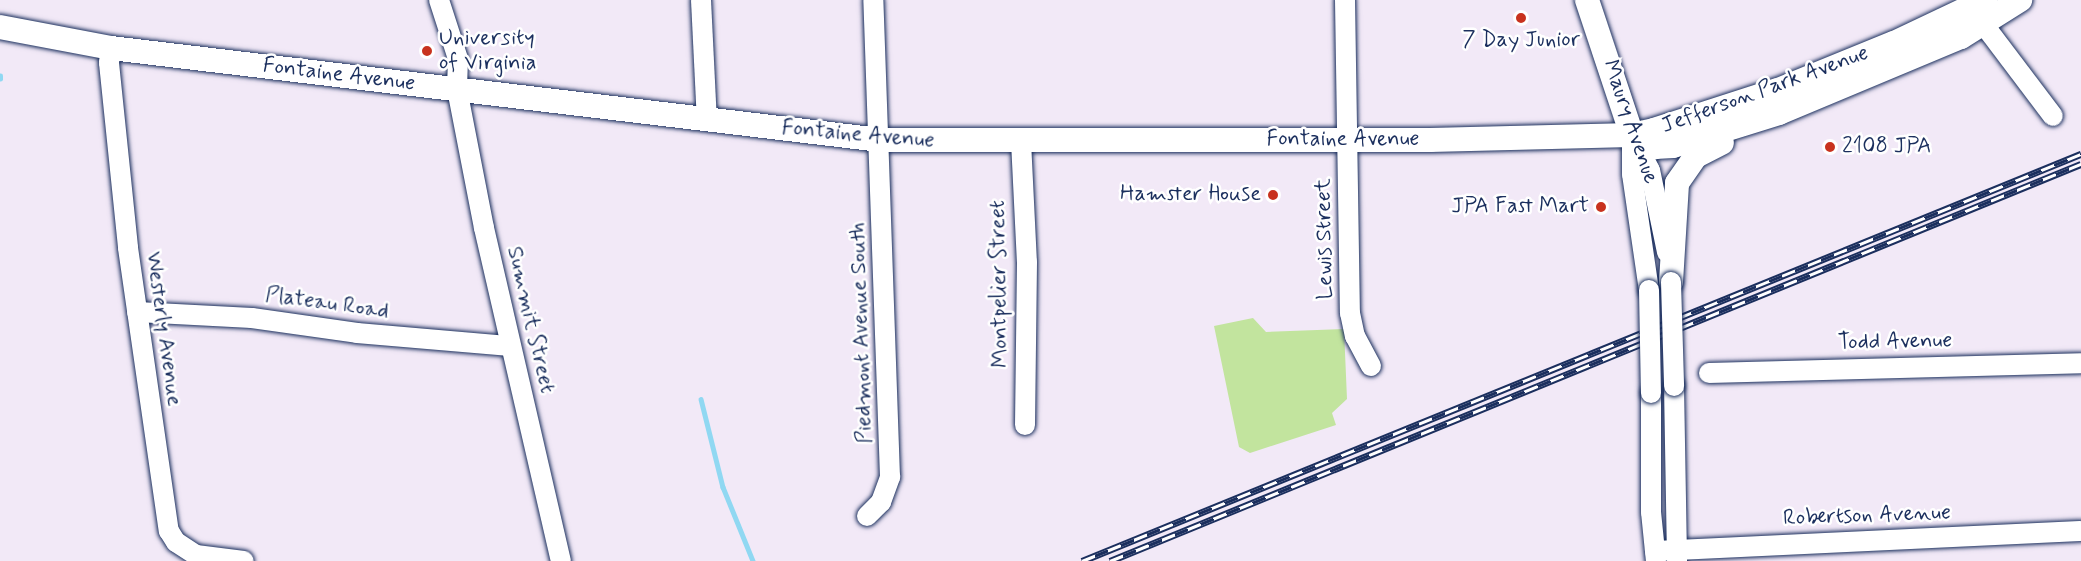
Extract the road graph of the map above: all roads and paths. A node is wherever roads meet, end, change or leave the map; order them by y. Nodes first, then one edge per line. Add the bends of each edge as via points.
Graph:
1 (439, 0) edge
2 (701, 0) edge
3 (873, 0) edge
4 (1345, 0) edge
5 (1587, 0) edge
6 (2020, 0) edge
7 (1976, 8) edge
8 (0, 27) edge
9 (0, 37) edge
10 (100, 46) junction
11 (457, 89) junction
12 (2053, 116) dead end
13 (1766, 118) junction
14 (706, 121) junction
15 (1632, 135) junction
16 (880, 140) junction
17 (1348, 140) junction
18 (1021, 141) junction
19 (1671, 282) junction
20 (137, 312) junction
21 (510, 346) junction
22 (2081, 363) edge
23 (1371, 366) dead end
24 (1709, 373) dead end
25 (1025, 425) dead end
26 (867, 516) dead end
27 (2081, 531) edge
28 (1677, 555) edge
29 (183, 556) edge
30 (1656, 556) edge
31 (244, 561) edge
32 (561, 561) edge

1 - 11 street, Summit Street via 458,59
2 - 14 street
3 - 16 street, Piedmont Avenue South
4 - 17 street, Lewis Street
5 - 15 main road, Maury Avenue
6 - 7 main road, Jefferson Park Avenue
7 - 12 street
7 - 13 main road, Jefferson Park Avenue via 1935,48
7 - 15 main road, Jefferson Park Avenue via 1779,90 1696,119
8 - 10 main road, Fontaine Avenue
9 - 10 main road, Fontaine Avenue
10 - 11 main road, Fontaine Avenue
10 - 20 street, Westerly Avenue via 109,63
11 - 14 main road, Fontaine Avenue
11 - 21 street, Summit Street
13 - 15 main road, Jefferson Park Avenue via 1673,146 1655,147
13 - 19 main road via 1696,156 1681,175 1674,195
14 - 16 main road, Fontaine Avenue
15 - 17 main road, Fontaine Avenue
15 - 19 street, Maury Avenue via 1650,170
15 - 30 street, bridge via 1632,174 1649,290 1651,512
16 - 18 main road, Fontaine Avenue
16 - 26 street, Piedmont Avenue South via 890,477 881,502
17 - 18 main road, Fontaine Avenue
17 - 23 street, Lewis Street via 1350,314 1355,336
18 - 25 street, Montpelier Street via 1027,262
19 - 28 street, Maury Avenue, bridge
20 - 21 street, Plateau Road via 195,313 449,343
20 - 29 street, Westerly Avenue via 162,501 169,531
21 - 32 street, Summit Street
22 - 24 street, Todd Avenue
27 - 28 street, Robertson Avenue
28 - 30 street, Robertson Avenue
29 - 31 street, Westerly Avenue

